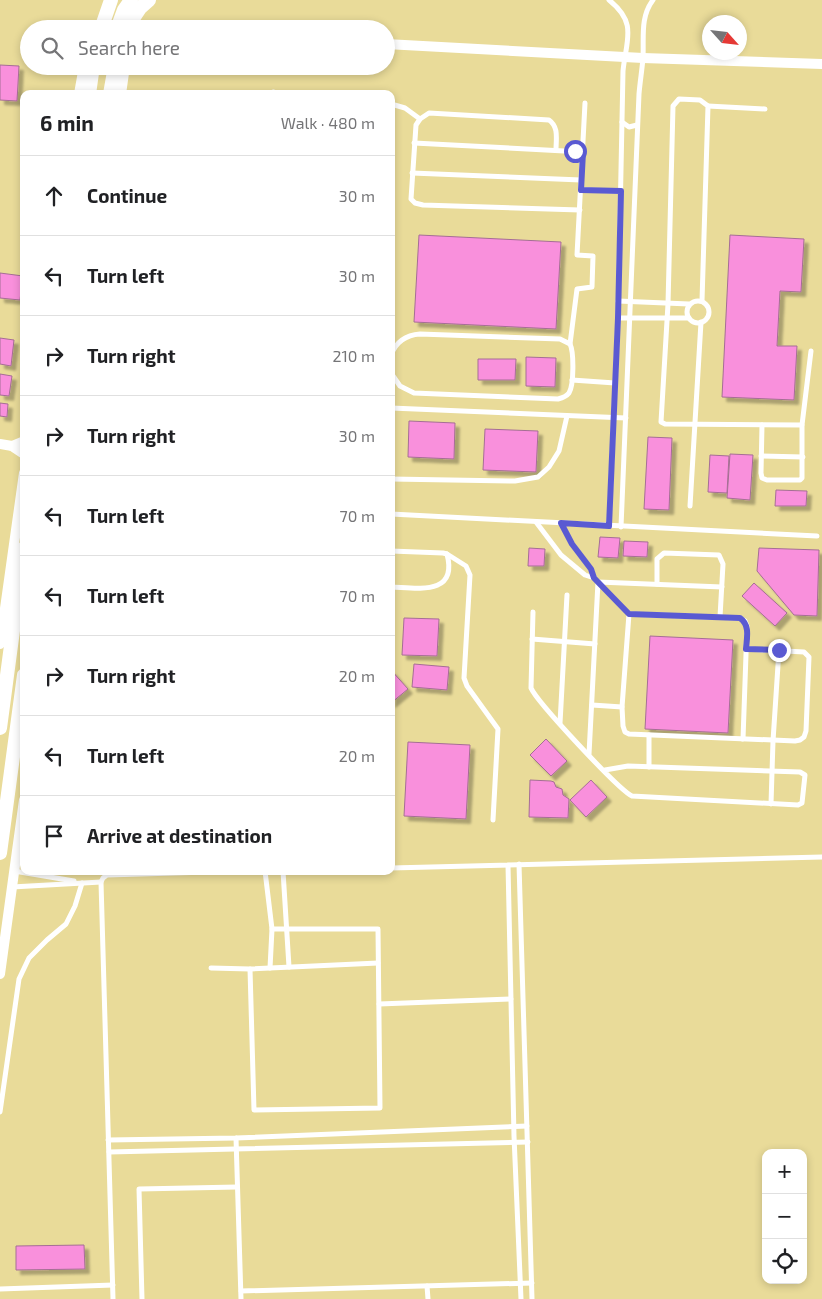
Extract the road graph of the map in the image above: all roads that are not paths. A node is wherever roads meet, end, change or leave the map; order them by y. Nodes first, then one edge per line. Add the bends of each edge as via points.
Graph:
1 (111, 0) edge
2 (131, 0) edge
3 (148, 0) edge
4 (609, 0) edge
5 (653, 0) edge
6 (104, 20) edge
7 (120, 20) edge
8 (132, 20) edge
9 (395, 44) edge
10 (625, 57) junction
11 (643, 58) junction
12 (822, 64) edge
13 (82, 75) edge
14 (92, 75) edge
15 (106, 75) edge
16 (113, 75) edge
17 (123, 75) edge
18 (80, 90) edge
19 (90, 90) edge
20 (104, 90) edge
21 (111, 90) edge
22 (121, 90) edge
23 (585, 103) dead end
24 (395, 105) edge
25 (708, 106) junction
26 (765, 109) dead end
27 (420, 119) junction
28 (622, 122) junction
29 (637, 125) junction
30 (414, 144) junction
31 (556, 150) junction
32 (583, 152) junction
33 (412, 173) junction
34 (581, 180) junction
35 (581, 190) junction
36 (621, 191) junction
37 (580, 210) junction
38 (618, 301) junction
39 (702, 301) junction
40 (631, 302) junction
41 (668, 304) junction
42 (689, 304) junction
43 (630, 317) junction
44 (618, 318) junction
45 (667, 318) junction
46 (688, 318) junction
47 (701, 322) junction
48 (570, 344) junction
49 (395, 348) edge
50 (811, 351) dead end
51 (395, 379) edge
52 (572, 380) junction
53 (615, 383) junction
54 (395, 408) edge
55 (567, 416) junction
56 (614, 418) junction
57 (626, 418) junction
58 (695, 424) junction
59 (762, 425) junction
60 (802, 425) junction
61 (20, 443) edge
62 (0, 444) edge
63 (12, 446) junction
64 (20, 451) edge
65 (761, 456) junction
66 (802, 457) junction
67 (395, 479) edge
68 (20, 502) edge
69 (690, 506) dead end
70 (395, 514) edge
71 (536, 522) junction
72 (561, 523) junction
73 (609, 526) junction
74 (621, 527) junction
75 (817, 536) dead end
76 (395, 551) edge
77 (447, 554) junction
78 (20, 578) edge
79 (596, 580) junction
80 (657, 584) junction
81 (395, 587) edge
82 (722, 587) junction
83 (567, 594) dead end
84 (533, 612) dead end
85 (629, 614) junction
86 (720, 617) junction
87 (532, 639) junction
88 (564, 642) junction
89 (0, 644) edge
90 (595, 644) junction
91 (746, 649) junction
92 (779, 650) junction
93 (20, 705) edge
94 (592, 705) junction
95 (622, 707) junction
96 (560, 723) junction
97 (0, 728) edge
98 (649, 735) junction
99 (743, 739) junction
100 (773, 741) junction
101 (589, 754) junction
102 (649, 767) junction
103 (605, 770) junction
104 (772, 771) junction
105 (771, 804) junction
106 (493, 820) dead end
107 (20, 828) edge
108 (0, 853) edge
109 (822, 857) edge
110 (519, 864) junction
111 (508, 865) junction
112 (395, 868) edge
113 (14, 871) junction
114 (20, 872) edge
115 (33, 875) edge
116 (38, 875) edge
117 (107, 875) edge
118 (265, 875) edge
119 (283, 875) edge
120 (101, 882) junction
121 (82, 883) junction
122 (32, 886) junction
123 (12, 887) junction
124 (272, 929) junction
125 (286, 929) junction
126 (378, 963) junction
127 (289, 967) junction
128 (211, 968) dead end
129 (270, 968) junction
130 (250, 969) junction
131 (0, 974) edge
132 (511, 999) junction
133 (379, 1004) junction
134 (0, 1112) edge
135 (527, 1126) junction
136 (514, 1127) junction
137 (236, 1138) junction
138 (108, 1140) junction
139 (515, 1142) junction
140 (528, 1142) junction
141 (236, 1148) junction
142 (109, 1152) junction
143 (237, 1187) junction
144 (532, 1283) junction
145 (520, 1284) junction
146 (113, 1285) junction
147 (427, 1286) junction
148 (0, 1289) edge
149 (241, 1291) junction
150 (113, 1299) edge
151 (142, 1299) edge
152 (241, 1299) edge
153 (428, 1299) edge
154 (521, 1299) edge
155 (532, 1299) edge

1 - 6 main road
2 - 7 main road
3 - 8 main road
4 - 10 lane via 622,12 627,23 629,34
5 - 11 lane via 644,21
9 - 10 street
10 - 11 street
10 - 28 lane
11 - 12 street
11 - 29 lane
13 - 18 street
14 - 19 main road
15 - 20 main road
16 - 21 main road
17 - 22 street
23 - 32 lane
24 - 27 lane
25 - 26 lane
25 - 39 lane
25 - 41 lane via 700,100 679,99 673,106
27 - 30 lane
27 - 31 lane via 429,113 549,120 556,129
28 - 29 lane via 629,127
28 - 36 lane
29 - 40 lane
30 - 31 lane
30 - 33 lane
31 - 32 lane
32 - 34 lane
33 - 34 lane
33 - 37 lane via 412,199 424,205
34 - 35 lane
35 - 36 lane
35 - 37 lane
36 - 38 lane
37 - 48 lane via 577,255 593,256 592,287 576,289
38 - 40 lane
38 - 44 lane
39 - 42 lane
39 - 47 lane via 709,312 707,319
40 - 41 lane
40 - 43 lane
41 - 42 lane
41 - 45 lane
42 - 46 lane
43 - 44 lane
43 - 45 lane
43 - 57 lane
44 - 53 lane
45 - 46 lane
45 - 58 lane via 662,422
46 - 47 lane
47 - 58 lane
48 - 49 lane via 560,339 420,334 404,338
48 - 52 lane via 573,351
50 - 60 lane
51 - 52 lane via 408,392 421,394 558,399 569,393
52 - 53 lane
53 - 56 lane
54 - 55 lane
55 - 56 lane
55 - 67 lane via 559,451 538,477 515,480
56 - 57 lane
56 - 73 lane
57 - 74 lane
58 - 59 lane
58 - 69 lane
59 - 60 lane
59 - 65 lane
60 - 66 lane
61 - 63 street
62 - 63 street
63 - 64 street
65 - 66 lane
65 - 66 lane via 762,478 798,481 802,478
68 - 89 street
70 - 71 lane
71 - 72 lane
71 - 79 lane via 561,555
72 - 73 lane
72 - 79 lane
73 - 74 lane
74 - 75 lane
76 - 77 lane
77 - 81 lane via 449,572 441,584 430,588
77 - 106 lane via 466,566 470,576 465,682 498,729
78 - 97 main road
79 - 80 lane
79 - 85 lane
79 - 90 lane
80 - 82 lane
80 - 82 lane via 658,559 664,553 718,555 723,564
82 - 86 lane
83 - 88 lane
84 - 87 lane
85 - 86 lane
85 - 95 lane
86 - 91 lane via 745,621
87 - 88 lane
87 - 96 lane via 531,688
88 - 90 lane
88 - 96 lane
90 - 94 lane
91 - 92 lane
91 - 99 lane
92 - 100 lane
92 - 100 lane via 804,652 809,657 806,732 800,740
93 - 108 main road
94 - 95 lane
94 - 101 lane
95 - 98 lane via 626,732
96 - 101 lane
98 - 99 lane
98 - 102 lane
99 - 100 lane
100 - 104 lane
101 - 103 lane
102 - 103 lane via 621,766
102 - 104 lane
103 - 105 lane via 632,796
104 - 105 lane
104 - 105 lane via 805,775 802,803
107 - 113 street
109 - 110 lane
110 - 111 lane
110 - 135 lane
111 - 112 lane
111 - 132 lane
113 - 114 lane
113 - 123 street
115 - 122 lane
116 - 121 lane
117 - 120 lane
118 - 124 lane
119 - 125 lane
120 - 121 lane
120 - 138 lane
121 - 122 lane
121 - 134 lane via 66,924 29,958 19,979
122 - 123 lane
123 - 131 street
124 - 125 lane
124 - 129 lane
125 - 126 lane via 378,930
125 - 127 lane
126 - 127 lane
126 - 133 lane
127 - 129 lane
128 - 130 lane
129 - 130 lane
130 - 133 lane via 254,1110 380,1108
132 - 133 lane
132 - 136 lane
135 - 136 lane
135 - 140 lane
136 - 137 lane
136 - 139 lane
137 - 138 lane
137 - 141 lane
138 - 142 lane
139 - 140 lane
139 - 141 lane
139 - 145 lane
140 - 144 lane
141 - 142 lane
141 - 143 lane
142 - 146 lane
143 - 149 lane
143 - 151 lane via 139,1189
144 - 145 lane
144 - 155 lane
145 - 147 lane
145 - 154 lane
146 - 148 lane
146 - 150 lane
147 - 149 lane
147 - 153 lane
149 - 152 lane

